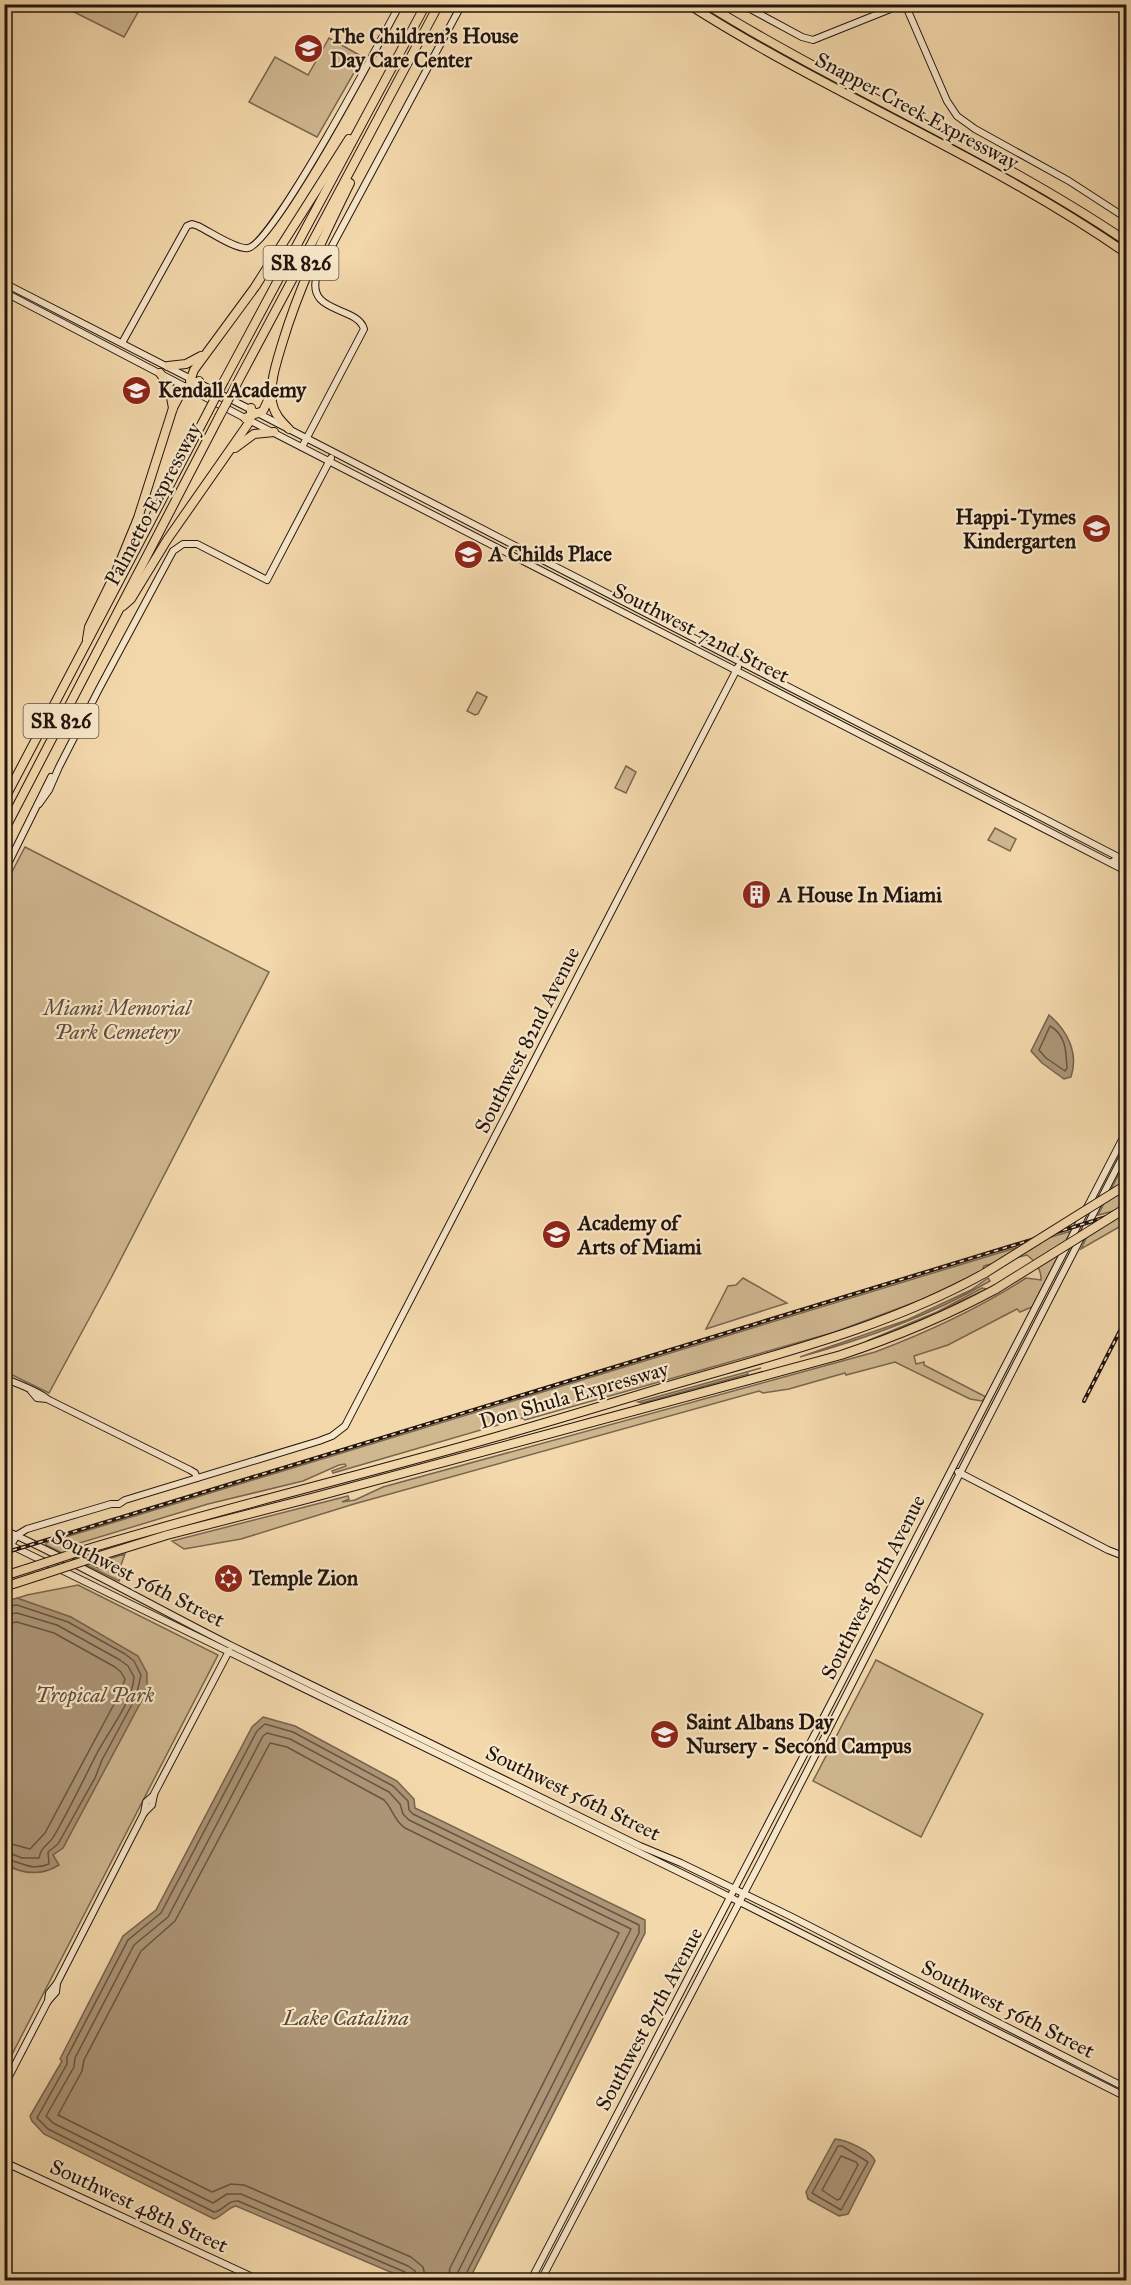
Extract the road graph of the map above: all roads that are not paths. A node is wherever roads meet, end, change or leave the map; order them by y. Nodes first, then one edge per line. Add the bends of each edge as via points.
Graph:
1 (400, 4) edge
2 (426, 4) edge
3 (440, 4) edge
4 (462, 4) edge
5 (688, 4) edge
6 (706, 4) edge
7 (741, 4) edge
8 (904, 4) edge
9 (355, 137) junction
10 (367, 141) junction
11 (1126, 218) edge
12 (1126, 241) edge
13 (1126, 253) edge
14 (4, 283) edge
15 (4, 292) edge
16 (51, 307) junction
17 (48, 314) junction
18 (122, 343) junction
19 (204, 354) junction
20 (168, 366) junction
21 (160, 373) junction
22 (192, 384) junction
23 (271, 393) junction
24 (173, 408) junction
25 (251, 415) junction
26 (289, 429) junction
27 (273, 432) junction
28 (307, 438) junction
29 (302, 447) junction
30 (231, 452) junction
31 (334, 452) junction
32 (330, 460) junction
33 (401, 487) junction
34 (397, 495) junction
35 (118, 610) junction
36 (86, 645) junction
37 (740, 662) junction
38 (736, 670) junction
39 (990, 791) junction
40 (986, 799) junction
41 (4, 800) edge
42 (4, 831) edge
43 (1126, 861) edge
44 (1111, 863) junction
45 (1126, 866) edge
46 (1126, 871) edge
47 (4, 872) edge
48 (1126, 1132) edge
49 (1126, 1150) edge
50 (1109, 1165) junction
51 (1117, 1169) junction
52 (1126, 1185) edge
53 (1126, 1208) edge
54 (1047, 1287) junction
55 (1055, 1291) junction
56 (4, 1378) edge
57 (953, 1469) junction
58 (961, 1473) junction
59 (197, 1478) junction
60 (944, 1486) junction
61 (952, 1490) junction
62 (4, 1530) edge
63 (17, 1535) junction
64 (916, 1541) junction
65 (4, 1542) edge
66 (11, 1545) junction
67 (924, 1546) junction
68 (1126, 1557) edge
69 (4, 1576) edge
70 (4, 1587) edge
71 (881, 1609) junction
72 (888, 1613) junction
73 (232, 1646) junction
74 (861, 1647) junction
75 (869, 1651) junction
76 (228, 1652) junction
77 (851, 1666) junction
78 (859, 1670) junction
79 (350, 1703) junction
80 (830, 1708) junction
81 (346, 1710) junction
82 (837, 1712) junction
83 (589, 1820) junction
84 (585, 1827) junction
85 (736, 1890) junction
86 (744, 1893) junction
87 (732, 1898) junction
88 (739, 1902) junction
89 (701, 1957) junction
90 (703, 1970) junction
91 (4, 2086) edge
92 (1126, 2088) edge
93 (1126, 2097) edge
94 (4, 2162) edge
95 (572, 2194) junction
96 (582, 2200) junction
97 (259, 2280) edge
98 (531, 2280) edge
99 (541, 2280) edge

1 - 18 main road via 290,199 258,243 242,248 196,225 185,228
2 - 9 highway, Palmetto Expressway / SR 826
3 - 10 highway, Palmetto Expressway / SR 826
4 - 28 main road via 320,268 315,286 319,298 364,327
5 - 13 highway, Snapper Creek Expressway via 780,59 1036,195
6 - 12 highway, Snapper Creek Expressway via 1040,187
7 - 8 main road via 810,40 819,40
8 - 11 main road via 950,107 969,126 1069,181
9 - 19 highway via 347,140 255,287
9 - 36 highway, Palmetto Expressway / SR 826, bridge
10 - 23 highway via 361,163 301,286
10 - 35 highway, Palmetto Expressway / SR 826, bridge
14 - 16 main road, Southwest 72nd Street
15 - 17 main road, Southwest 72nd Street
16 - 17 main road
16 - 18 main road, Southwest 72nd Street
17 - 21 main road, Southwest 72nd Street
18 - 20 main road, Southwest 72nd Street
19 - 20 highway via 190,363
19 - 22 highway
20 - 22 main road, Southwest 72nd Street
21 - 22 main road, Southwest 72nd Street
21 - 24 highway via 169,387
22 - 24 highway via 180,393
22 - 25 main road, Southwest 72nd Street
22 - 25 main road, Southwest 72nd Street
23 - 25 highway via 266,407
23 - 26 highway via 276,413
24 - 36 highway via 138,518 89,627
25 - 26 main road, Southwest 72nd Street
25 - 27 main road, Southwest 72nd Street
25 - 30 highway
26 - 28 main road, Southwest 72nd Street
27 - 29 main road, Southwest 72nd Street
27 - 30 highway via 250,436
28 - 29 main road
28 - 31 main road, Southwest 72nd Street
29 - 32 main road, Southwest 72nd Street
30 - 35 highway via 130,599
31 - 32 main road
31 - 33 main road, Southwest 72nd Street
32 - 34 main road, Southwest 72nd Street
32 - 47 main road via 267,580 201,545 178,546 169,556
33 - 34 main road
33 - 37 main road, Southwest 72nd Street
34 - 38 main road, Southwest 72nd Street
35 - 42 highway, Palmetto Expressway / SR 826
36 - 41 highway, Palmetto Expressway / SR 826
37 - 38 main road, Southwest 82nd Avenue
37 - 39 main road, Southwest 72nd Street
38 - 40 main road, Southwest 72nd Street
38 - 59 main road, Southwest 82nd Avenue via 351,1416 340,1430 319,1441
39 - 40 main road
39 - 43 main road, Southwest 72nd Street
40 - 44 main road, Southwest 72nd Street
44 - 45 main road via 1116,860
44 - 46 main road, Southwest 72nd Street
48 - 50 main road, Southwest 87th Avenue
49 - 51 main road, Southwest 87th Avenue
50 - 51 main road
50 - 54 main road, Southwest 87th Avenue
51 - 55 main road, Southwest 87th Avenue
52 - 69 highway, Don Shula Expressway, bridge via 985,1273 898,1316 498,1437 165,1526
53 - 70 highway, Don Shula Expressway, bridge via 964,1306 905,1333 841,1355 167,1535
54 - 55 main road
54 - 57 main road, Southwest 87th Avenue
55 - 58 main road, Southwest 87th Avenue
56 - 59 main road via 190,1470
57 - 58 main road
57 - 60 main road, Southwest 87th Avenue
58 - 61 main road, Southwest 87th Avenue
58 - 68 main road
59 - 63 main road
60 - 61 main road
60 - 64 main road, Southwest 87th Avenue
61 - 67 main road, Southwest 87th Avenue
62 - 63 main road, Southwest 56th Street
63 - 66 main road
63 - 73 main road, Southwest 56th Street
64 - 67 main road
64 - 71 main road, Southwest 87th Avenue
65 - 66 main road, Southwest 56th Street
66 - 76 main road, Southwest 56th Street
67 - 72 main road, Southwest 87th Avenue
71 - 72 main road
71 - 74 main road, Southwest 87th Avenue
72 - 75 main road, Southwest 87th Avenue
73 - 76 main road
73 - 79 main road, Southwest 56th Street
74 - 75 main road
74 - 77 main road, Southwest 87th Avenue
75 - 78 main road, Southwest 87th Avenue
76 - 81 main road, Southwest 56th Street
76 - 91 main road
77 - 78 main road
77 - 80 main road, Southwest 87th Avenue
78 - 82 main road, Southwest 87th Avenue
79 - 81 main road
79 - 83 main road, Southwest 56th Street
80 - 82 main road
80 - 85 main road, Southwest 87th Avenue
81 - 84 main road, Southwest 56th Street
82 - 86 main road, Southwest 87th Avenue
83 - 84 main road
83 - 85 main road, Southwest 56th Street
84 - 87 main road, Southwest 56th Street
85 - 86 main road, Southwest 56th Street
85 - 87 main road, Southwest 87th Avenue
86 - 88 main road, Southwest 87th Avenue
86 - 92 main road, Southwest 56th Street
87 - 88 main road, Southwest 56th Street
87 - 89 main road, Southwest 87th Avenue
88 - 90 main road, Southwest 87th Avenue
88 - 93 main road, Southwest 56th Street
89 - 90 main road
89 - 95 main road, Southwest 87th Avenue
90 - 96 main road, Southwest 87th Avenue
94 - 97 main road, Southwest 48th Street
95 - 96 main road
95 - 98 main road, Southwest 87th Avenue
96 - 99 main road, Southwest 87th Avenue

